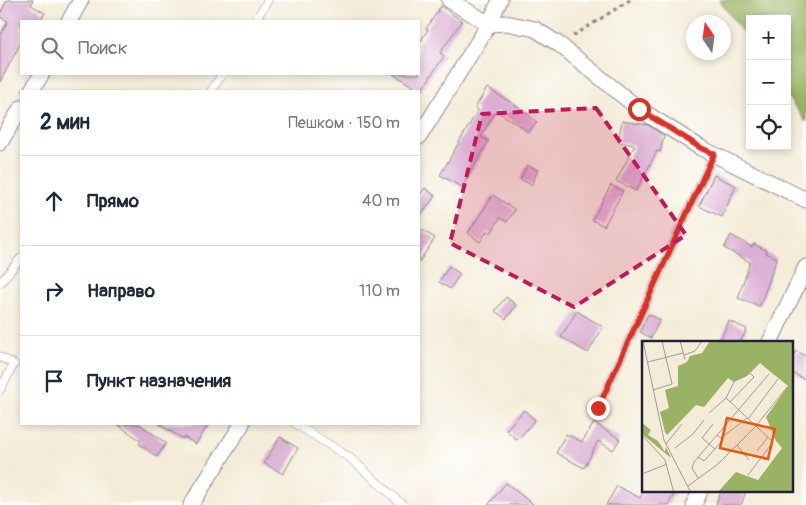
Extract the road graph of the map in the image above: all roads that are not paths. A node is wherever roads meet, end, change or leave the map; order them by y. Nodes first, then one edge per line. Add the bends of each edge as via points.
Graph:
1 (81, 0) edge
2 (268, 0) edge
3 (449, 0) edge
4 (500, 0) edge
5 (70, 20) edge
6 (256, 20) edge
7 (489, 24) junction
8 (41, 75) edge
9 (221, 75) edge
10 (32, 90) edge
11 (212, 90) edge
12 (20, 110) edge
13 (420, 135) edge
14 (0, 143) edge
15 (714, 154) junction
16 (806, 200) edge
17 (20, 259) edge
18 (806, 267) edge
19 (0, 283) edge
20 (770, 341) edge
21 (0, 357) edge
22 (0, 390) edge
23 (598, 408) dead end
24 (241, 425) edge
25 (298, 425) edge
26 (700, 492) edge
27 (191, 505) edge
28 (402, 505) edge
29 (694, 505) edge

1 - 5 street
2 - 6 lane
3 - 7 street
4 - 7 street
7 - 13 street
7 - 15 street via 506,23 535,29 560,45 639,109
8 - 10 street
9 - 11 lane
12 - 14 street
15 - 16 street
15 - 23 lane
17 - 19 lane
18 - 20 street
21 - 22 lane via 14,364
24 - 27 street
25 - 28 lane via 350,458
26 - 29 street

